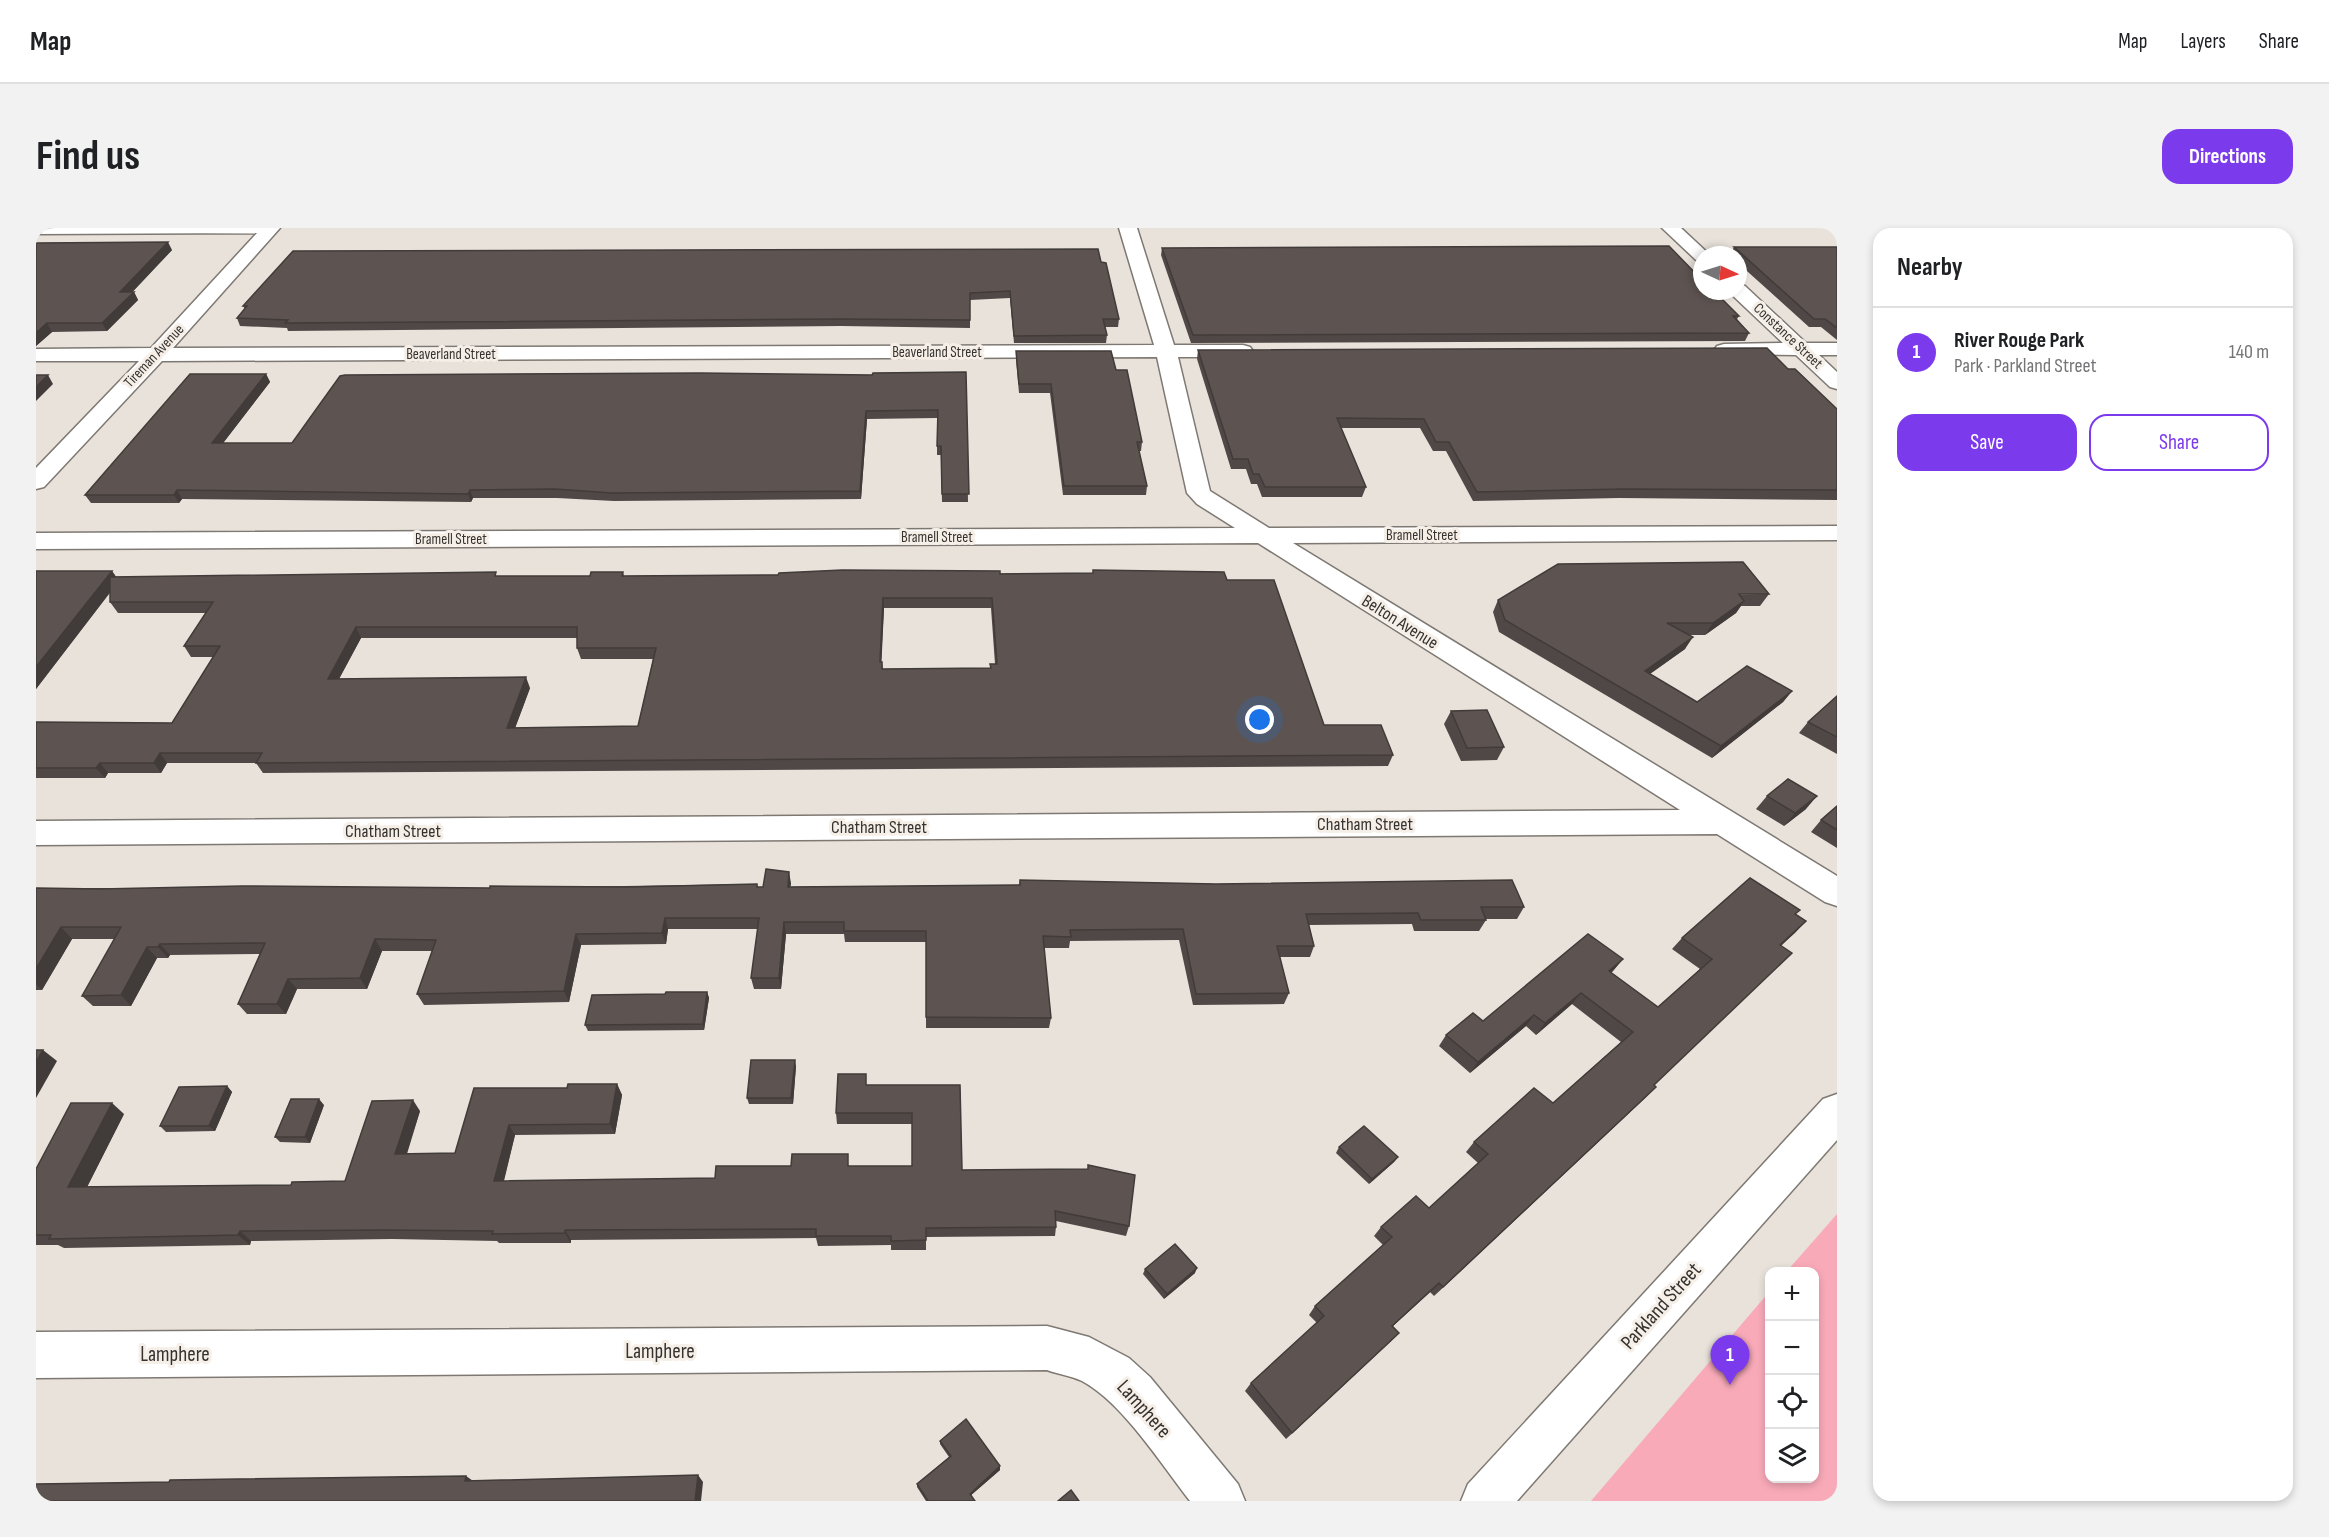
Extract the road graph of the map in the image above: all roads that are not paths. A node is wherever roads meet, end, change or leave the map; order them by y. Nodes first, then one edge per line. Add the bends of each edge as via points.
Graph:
1 (262, 228) edge
2 (271, 228) edge
3 (1128, 228) edge
4 (1671, 228) edge
5 (36, 229) edge
6 (1693, 248) edge
7 (1747, 298) edge
8 (1802, 349) junction
9 (1837, 349) edge
10 (1707, 350) edge
11 (1260, 351) edge
12 (1166, 352) junction
13 (156, 355) junction
14 (36, 356) edge
15 (1837, 383) edge
16 (36, 482) edge
17 (1837, 533) edge
18 (1261, 536) junction
19 (36, 541) edge
20 (1722, 822) junction
21 (36, 833) edge
22 (1837, 893) edge
23 (1837, 1112) edge
24 (36, 1355) edge
25 (1221, 1501) edge
26 (1485, 1501) edge

1 - 5 street
2 - 13 street, Tireman Avenue
3 - 12 street, Belton Avenue
4 - 6 street
7 - 8 street, Constance Street
8 - 9 street
8 - 10 street
8 - 15 street, Constance Street
11 - 12 street, Beaverland Street
12 - 13 street, Beaverland Street
12 - 18 street, Belton Avenue via 1199,493 1212,506
13 - 14 street, Beaverland Street
13 - 16 street, Tireman Avenue
17 - 18 street, Bramell Street
18 - 19 street, Bramell Street
18 - 20 street, Belton Avenue
20 - 21 street, Chatham Street
20 - 22 street, Belton Avenue
23 - 26 street, Parkland Street
24 - 25 street, Lamphere via 1047,1348 1089,1360 1113,1374 1134,1393

